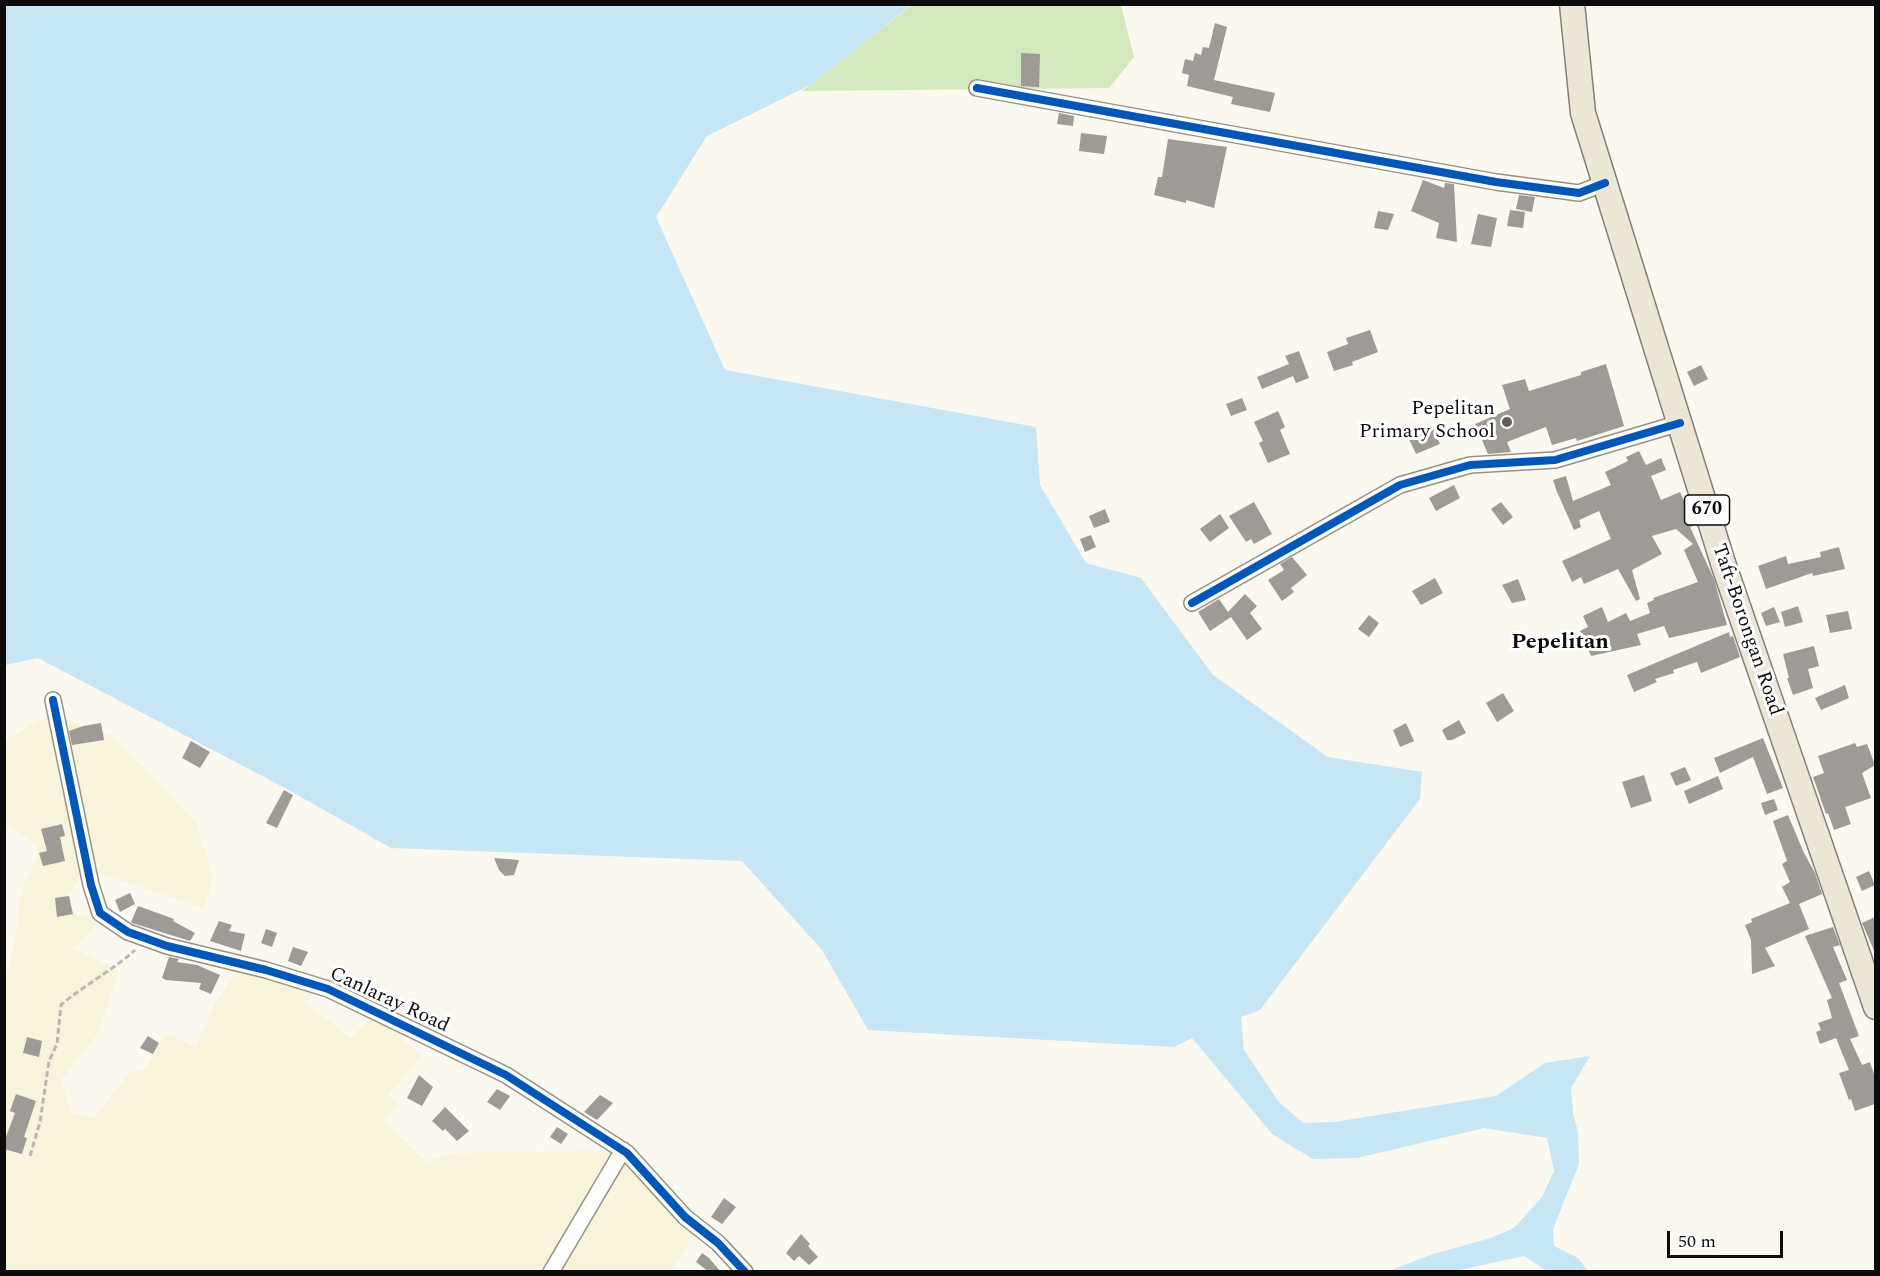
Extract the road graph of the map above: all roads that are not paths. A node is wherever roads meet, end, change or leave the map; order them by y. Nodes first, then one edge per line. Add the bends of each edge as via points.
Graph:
1 (1572, 4) edge
2 (978, 88) dead end
3 (1605, 183) junction
4 (1680, 423) junction
5 (1192, 603) dead end
6 (52, 700) dead end
7 (1875, 1007) edge
8 (623, 1150) junction
9 (551, 1272) edge
10 (745, 1272) edge

1 - 3 main road, Taft-Borongan Road / 670 via 1583,113
2 - 3 street via 1496,182 1579,194
3 - 4 main road, Taft-Borongan Road / 670
4 - 5 street via 1555,460 1470,465 1400,485
4 - 7 main road, Taft-Borongan Road / 670 via 1723,563
6 - 8 street, Canlaray Road via 100,913 128,932 147,939 328,989 506,1074
8 - 9 street
8 - 10 street, Canlaray Road

